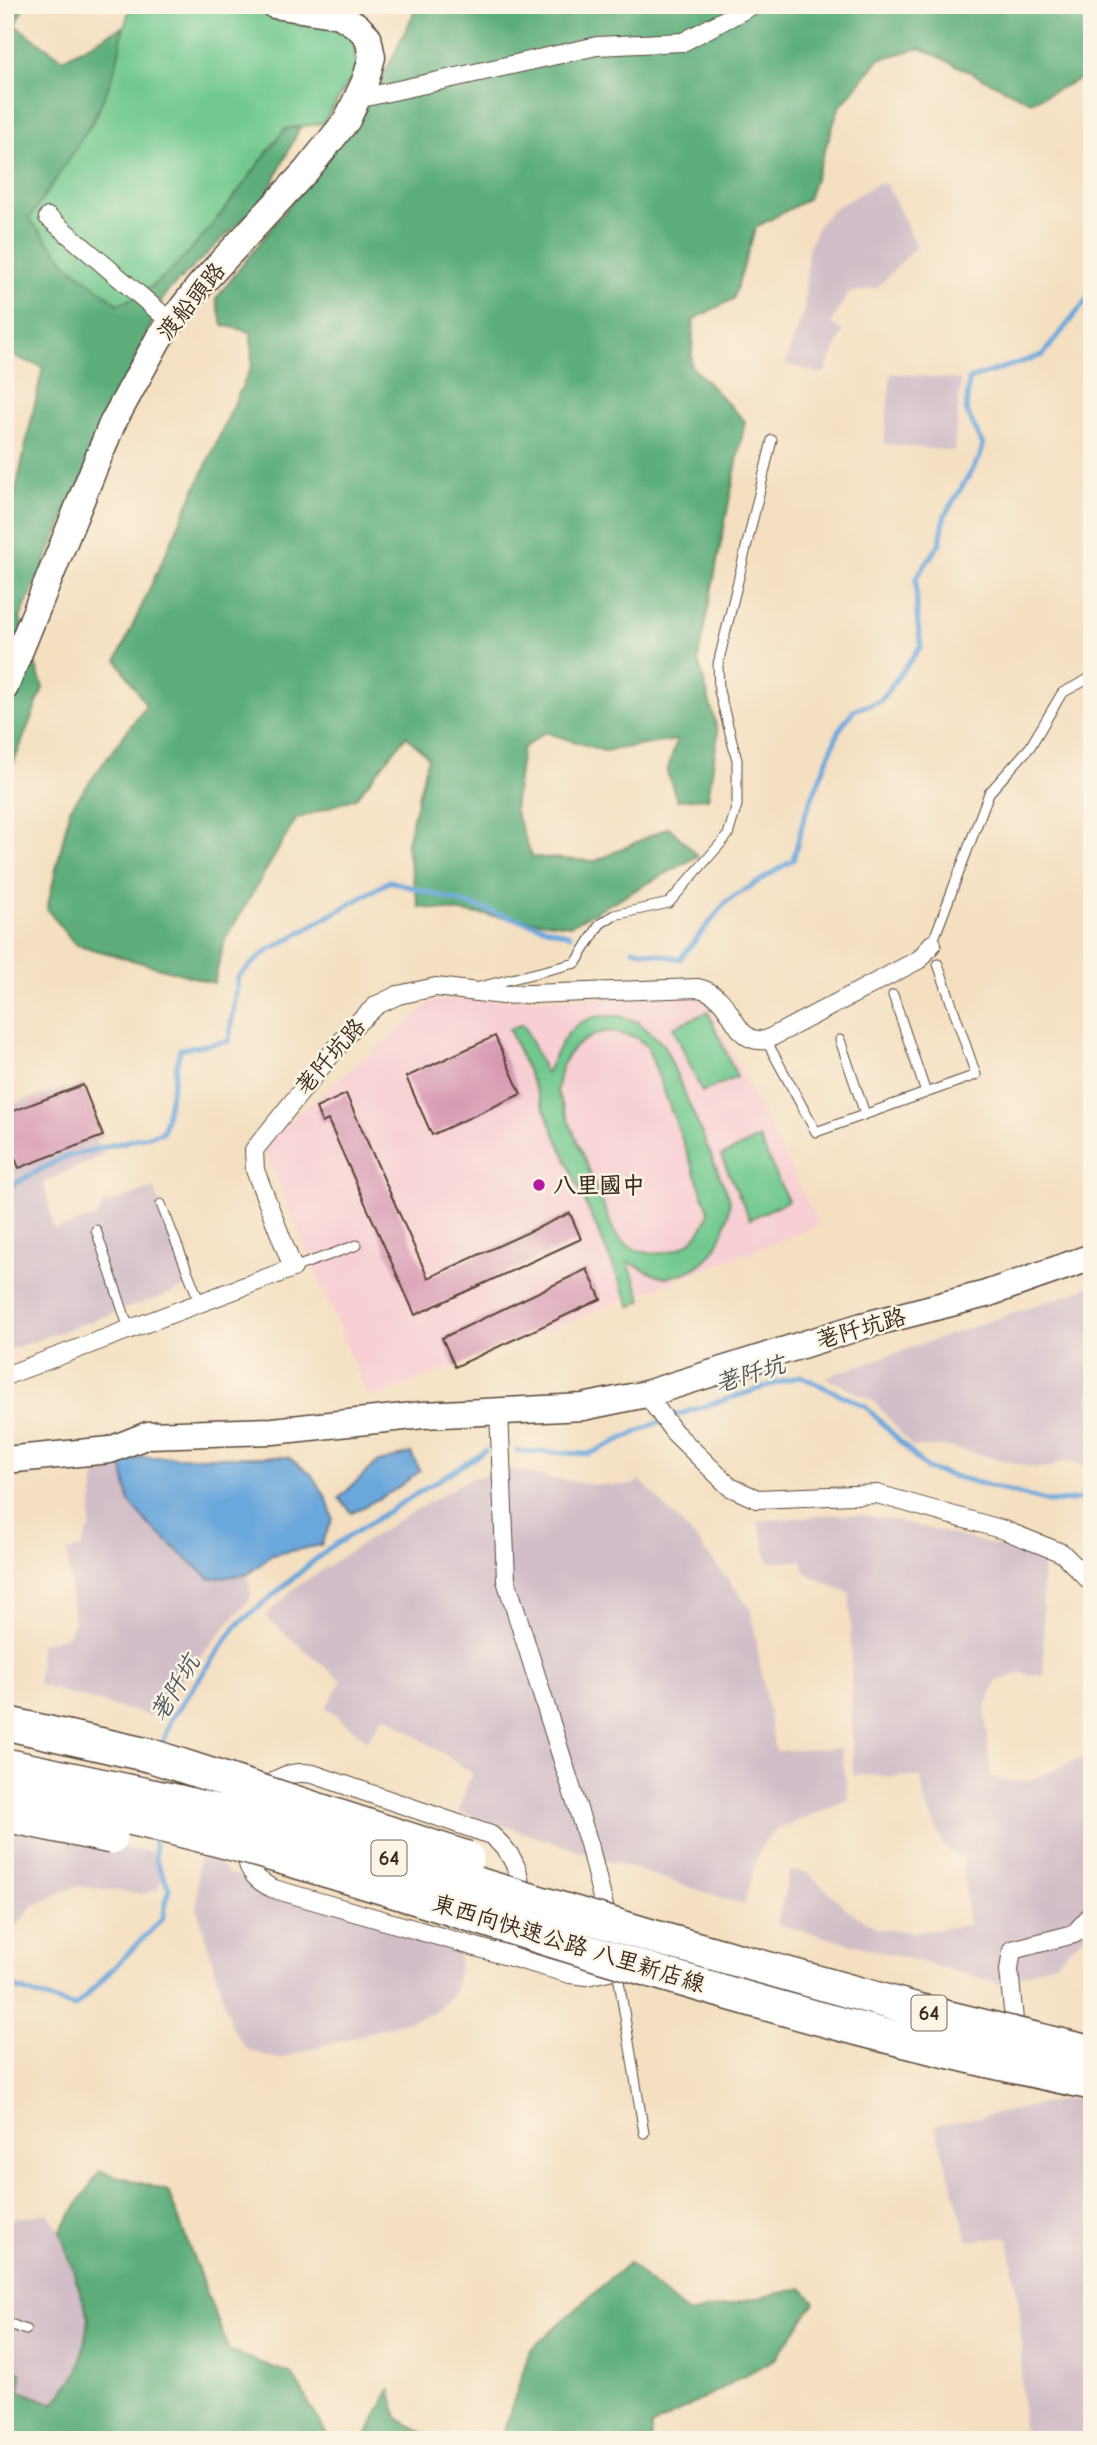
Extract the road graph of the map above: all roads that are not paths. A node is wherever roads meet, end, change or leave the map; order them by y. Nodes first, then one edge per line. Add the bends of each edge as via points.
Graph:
1 (274, 5) edge
2 (753, 5) edge
3 (342, 10) edge
4 (357, 99) junction
5 (48, 217) dead end
6 (171, 322) junction
7 (772, 440) dead end
8 (1092, 677) edge
9 (5, 687) edge
10 (932, 944) joint
11 (938, 964) dead end
12 (461, 991) junction
13 (892, 995) dead end
14 (766, 1040) junction
15 (840, 1040) dead end
16 (926, 1093) junction
17 (865, 1114) junction
18 (161, 1204) dead end
19 (96, 1230) dead end
20 (357, 1245) dead end
21 (1092, 1257) edge
22 (293, 1268) junction
23 (200, 1303) junction
24 (129, 1329) junction
25 (5, 1376) edge
26 (652, 1401) junction
27 (499, 1410) junction
28 (5, 1461) edge
29 (1092, 1583) edge
30 (5, 1714) edge
31 (7, 1747) edge
32 (5, 1778) edge
33 (5, 1791) edge
34 (5, 1815) edge
35 (251, 1833) junction
36 (1092, 1914) edge
37 (1083, 1935) edge
38 (502, 1954) junction
39 (610, 1955) junction
40 (1092, 2053) edge
41 (1092, 2083) edge
42 (644, 2133) dead end
43 (5, 2322) edge
44 (26, 2330) dead end

1 - 3 street, 渡船頭路
2 - 4 street via 682,42 597,46
3 - 4 street, 渡船頭路 via 368,37 372,57
4 - 6 street, 渡船頭路 via 347,120 306,171
5 - 6 street
6 - 9 street, 渡船頭路 via 112,424
7 - 12 lane via 718,664 719,691 737,760 737,805 728,835 669,903 614,915 600,924 576,962
8 - 10 lane via 1062,693 1030,747 989,793
10 - 14 street via 920,959
11 - 16 lane via 976,1075
12 - 14 street, 荖阡坑路 via 502,995 698,988 724,1002 748,1038
12 - 22 street, 荖阡坑路 via 418,989 377,1005 354,1026 254,1150 255,1170
13 - 16 lane
14 - 17 lane via 816,1132
15 - 17 lane
16 - 17 lane
18 - 23 lane
19 - 24 lane
20 - 22 lane
21 - 26 street, 荖阡坑路 via 986,1294 862,1326
22 - 23 street
23 - 24 street
24 - 25 street
26 - 27 street, 荖阡坑路
26 - 29 street via 672,1430 730,1487 757,1500 877,1494 1004,1530 1062,1553
27 - 28 street, 荖阡坑路 via 272,1431 148,1436 110,1450
27 - 39 street via 506,1580 589,1844
30 - 31 street
31 - 40 highway, 64, bridge via 152,1756 644,1916 768,1968
32 - 35 street
33 - 39 highway, 東西向快速公路 八里新店線 / 64, bridge via 173,1827
34 - 39 highway, bridge via 168,1848 432,1920
35 - 38 street via 247,1864 261,1883
35 - 38 street via 266,1789 285,1775 300,1772 491,1835 508,1849 522,1885
36 - 37 street
37 - 39 street via 1012,1950 1009,1969 1017,2052
38 - 39 street via 587,1976
39 - 41 highway, 東西向快速公路 八里新店線 / 64, bridge via 912,2042
39 - 42 lane
43 - 44 lane

